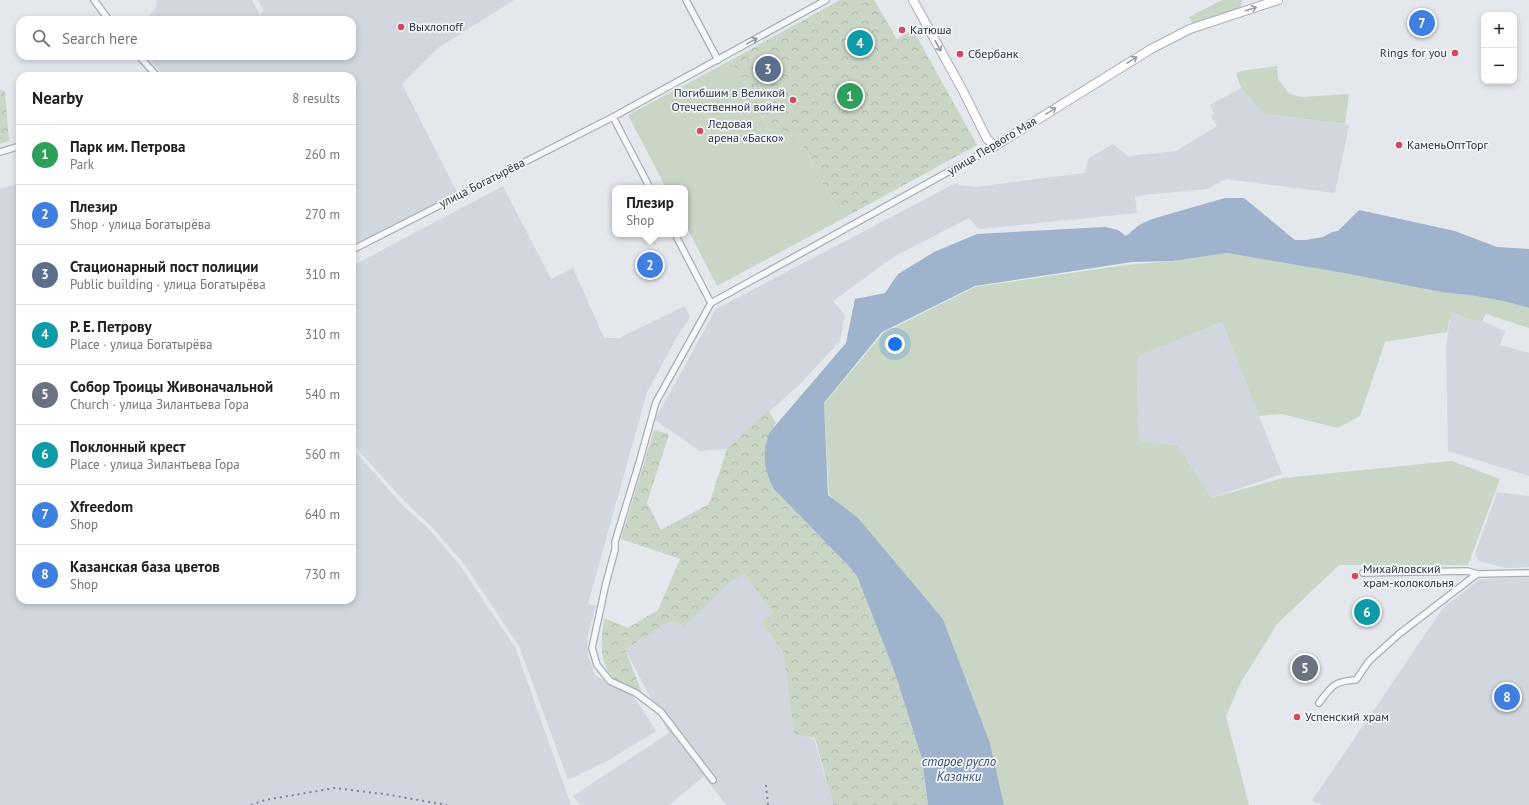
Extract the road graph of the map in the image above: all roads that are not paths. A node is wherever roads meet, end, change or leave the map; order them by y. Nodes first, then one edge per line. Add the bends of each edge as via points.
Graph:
1 (94, 0) edge
2 (686, 0) edge
3 (826, 0) edge
4 (913, 0) edge
5 (1278, 0) edge
6 (106, 16) edge
7 (143, 60) edge
8 (718, 60) junction
9 (154, 72) edge
10 (613, 117) junction
11 (995, 146) junction
12 (16, 147) edge
13 (0, 152) edge
14 (648, 185) edge
15 (677, 237) edge
16 (356, 248) edge
17 (711, 303) junction
18 (1363, 573) dead end
19 (1529, 573) edge
20 (1477, 574) junction
21 (1319, 702) dead end
22 (713, 780) dead end

1 - 6 street
2 - 8 street
8 -> 3 street, улица Богатырёва
4 -> 11 street via 987,139
11 -> 5 street, улица Первого Мая via 1151,49 1190,29
7 - 9 street
8 - 10 street, улица Богатырёва
10 - 14 street
10 - 16 street, улица Богатырёва
11 - 17 street, улица Первого Мая
12 - 13 street
15 - 17 street
17 - 22 street via 656,402 615,542 592,648 596,665 610,681 636,693 661,712
18 - 20 street via 1467,571
19 - 20 street
20 - 21 street via 1399,634 1369,661 1356,680 1344,680 1334,684

